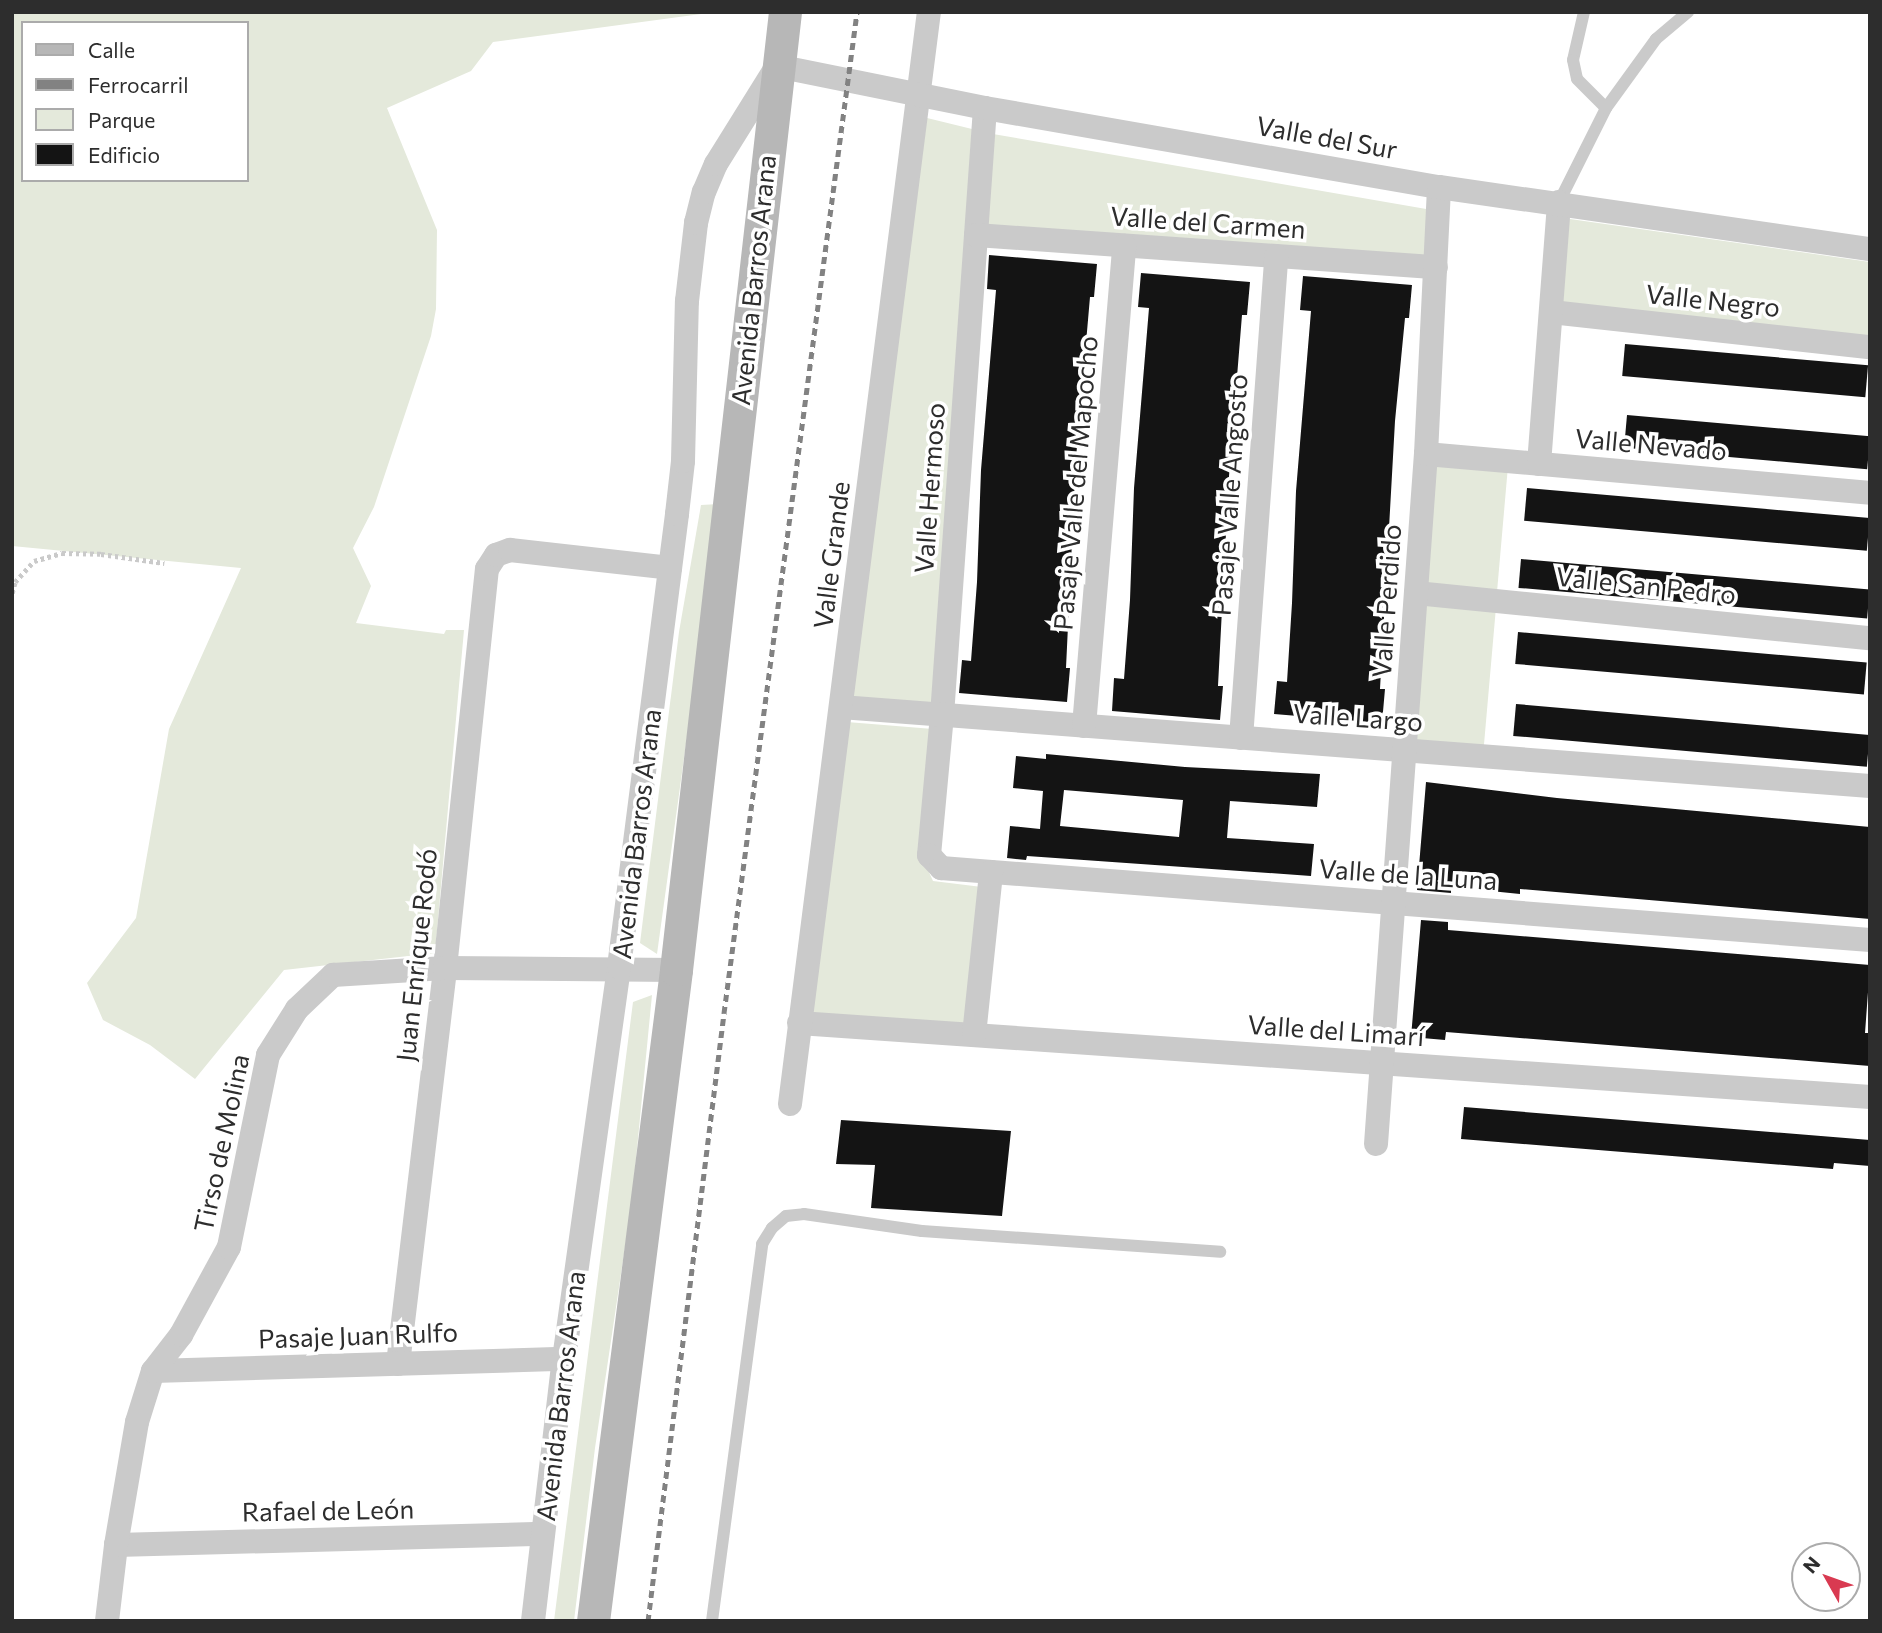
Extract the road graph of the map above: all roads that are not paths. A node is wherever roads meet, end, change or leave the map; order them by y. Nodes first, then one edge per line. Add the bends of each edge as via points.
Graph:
1 (785, 12) edge
2 (929, 12) edge
3 (1584, 12) edge
4 (1688, 12) edge
5 (777, 66) junction
6 (919, 93) junction
7 (985, 108) junction
8 (1606, 108) junction
9 (1439, 187) junction
10 (1559, 202) junction
11 (976, 235) junction
12 (1124, 246) junction
13 (1870, 249) edge
14 (1276, 257) junction
15 (1436, 267) junction
16 (1550, 313) junction
17 (1870, 347) edge
18 (1426, 454) junction
19 (1539, 464) junction
20 (1870, 493) edge
21 (670, 568) junction
22 (1416, 593) junction
23 (1870, 638) edge
24 (841, 707) junction
25 (942, 715) junction
26 (1084, 726) junction
27 (1241, 738) junction
28 (1405, 750) junction
29 (1870, 786) edge
30 (941, 868) joint
31 (990, 872) junction
32 (1391, 902) junction
33 (1870, 940) edge
34 (619, 967) junction
35 (445, 968) junction
36 (676, 970) junction
37 (799, 1023) junction
38 (974, 1035) junction
39 (1379, 1063) junction
40 (1870, 1097) edge
41 (790, 1104) dead end
42 (1376, 1144) dead end
43 (1220, 1251) dead end
44 (564, 1359) junction
45 (398, 1364) junction
46 (153, 1371) junction
47 (543, 1534) junction
48 (116, 1545) junction
49 (107, 1621) edge
50 (533, 1621) edge
51 (593, 1621) edge
52 (712, 1621) edge

1 - 5 main road, Avenida Barros Arana
2 - 6 street, Valle Grande
3 - 8 lane via 1573,60 1577,79
4 - 8 lane via 1656,38
5 - 6 street, Valle del Sur
5 - 21 street, Avenida Barros Arana via 716,164 696,223 685,343 683,461
5 - 36 main road, Avenida Barros Arana
6 - 7 street, Valle del Sur
6 - 24 street, Valle Grande
7 - 9 street, Valle del Sur
7 - 11 street, Valle Hermoso
8 - 10 lane
9 - 10 street, Valle del Sur
9 - 15 street, Valle Perdido
10 - 13 street, Valle del Sur
10 - 16 street
11 - 12 street, Valle del Carmen
11 - 25 street, Valle Hermoso
12 - 14 street, Valle del Carmen
12 - 26 street, Pasaje Valle del Mapocho
14 - 15 street, Valle del Carmen
14 - 27 street, Pasaje Valle Angosto
15 - 18 street, Valle Perdido
16 - 17 street, Valle Negro
16 - 19 street
18 - 19 street, Valle Nevado
18 - 22 street, Valle Perdido
19 - 20 street, Valle Nevado
21 - 34 street, Avenida Barros Arana
21 - 35 street, Juan Enrique Rodó via 510,550 496,555 487,569
22 - 23 street, Valle San Pedro
22 - 28 street, Valle Perdido
24 - 25 street, Valle Largo
24 - 37 street, Valle Grande
25 - 26 street, Valle Largo
25 - 30 street, Valle Hermoso via 929,855
26 - 27 street, Valle Largo
27 - 28 street, Valle Largo
28 - 29 street, Valle Largo
28 - 32 street, Valle Perdido
30 - 31 street, Valle de la Luna
31 - 32 street, Valle de la Luna
31 - 38 street
32 - 33 street, Valle de la Luna
32 - 39 street, Valle Perdido
34 - 35 street, Tirso de Molina
34 - 36 street, Tirso de Molina
34 - 44 street, Avenida Barros Arana
35 - 45 street, Juan Enrique Rodó
35 - 46 street, Tirso de Molina via 333,975 281,1031 268,1055 229,1247 181,1335
36 - 51 main road, Avenida Barros Arana
37 - 38 street, Valle del Limarí
37 - 41 street, Valle Grande
38 - 39 street, Valle del Limarí
39 - 40 street, Valle del Limarí
39 - 42 street, Valle Perdido
43 - 52 lane via 922,1231 804,1214 786,1216 762,1244
44 - 45 street, Pasaje Juan Rulfo
44 - 47 street, Avenida Barros Arana
45 - 46 street, Pasaje Juan Rulfo
46 - 48 street, Tirso de Molina via 137,1422
47 - 48 street, Rafael de León
47 - 50 street, Avenida Barros Arana
48 - 49 street, Tirso de Molina

